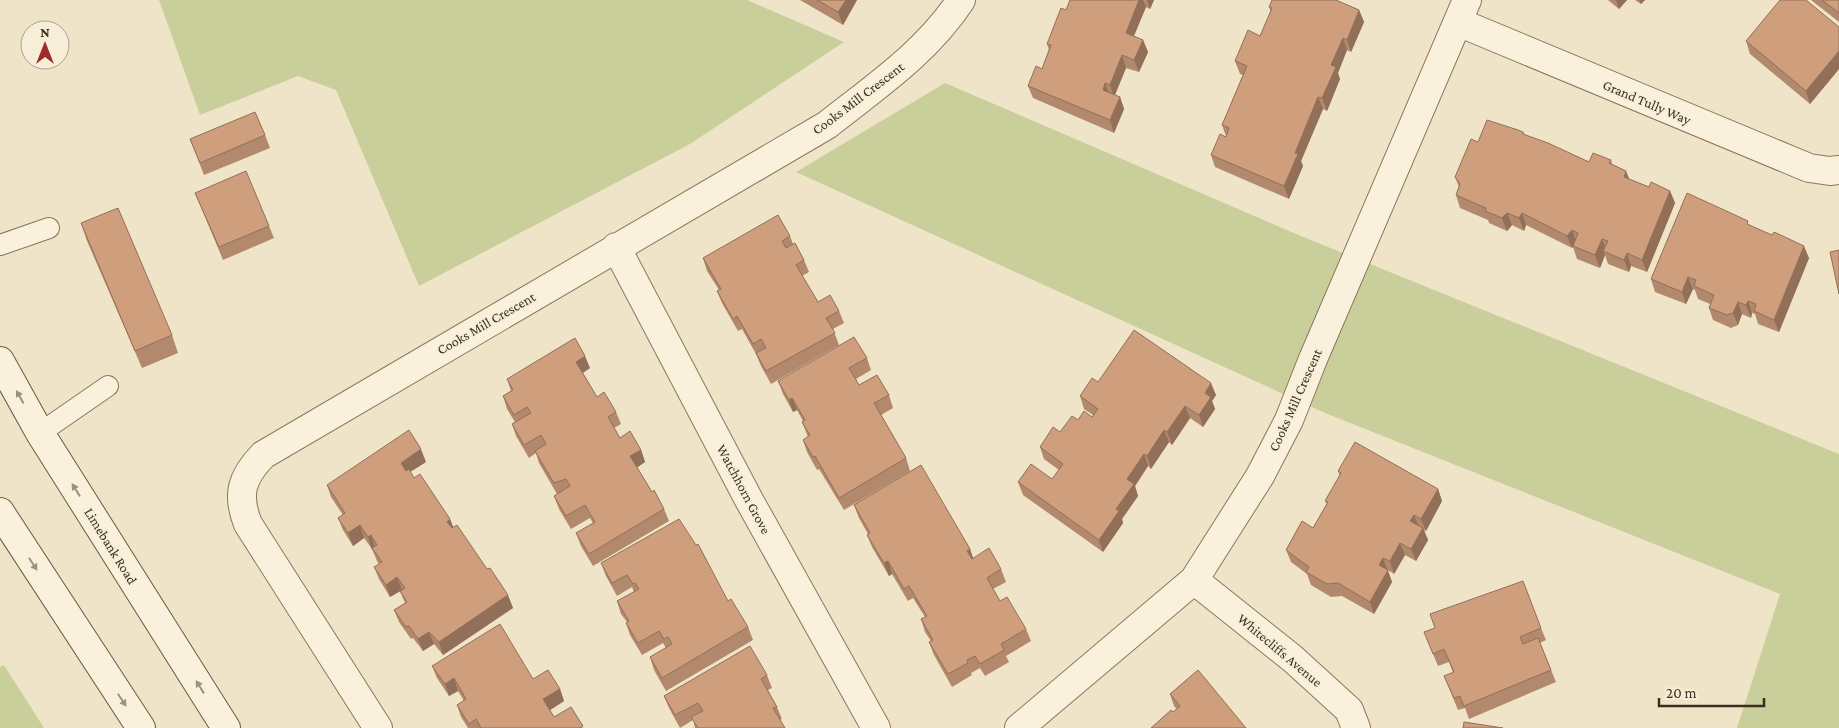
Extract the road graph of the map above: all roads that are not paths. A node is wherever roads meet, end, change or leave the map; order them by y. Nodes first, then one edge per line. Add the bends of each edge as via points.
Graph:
1 (961, 0) edge
2 (1462, 11) edge
3 (1839, 170) edge
4 (49, 228) dead end
5 (0, 245) edge
6 (616, 247) junction
7 (0, 361) edge
8 (108, 386) dead end
9 (40, 433) junction
10 (0, 512) edge
11 (1194, 580) junction
12 (141, 728) edge
13 (226, 728) edge
14 (378, 728) edge
15 (876, 728) edge
16 (1020, 728) edge
17 (1356, 728) edge

1 - 6 street, Cooks Mill Crescent via 912,58 827,125
2 - 3 street, Grand Tully Way via 1809,168
2 - 11 street, Cooks Mill Crescent via 1289,420 1260,476
4 - 5 lane
6 - 14 street, Cooks Mill Crescent via 263,455 242,482 244,514 248,524
6 - 15 street, Watchhorn Grove via 749,500
9 -> 7 street, Limebank Road
8 - 9 lane
13 -> 9 street, Limebank Road
10 -> 12 street
11 - 16 street, Cooks Mill Crescent
11 - 17 street, Whitecliffs Avenue via 1293,659 1349,710

